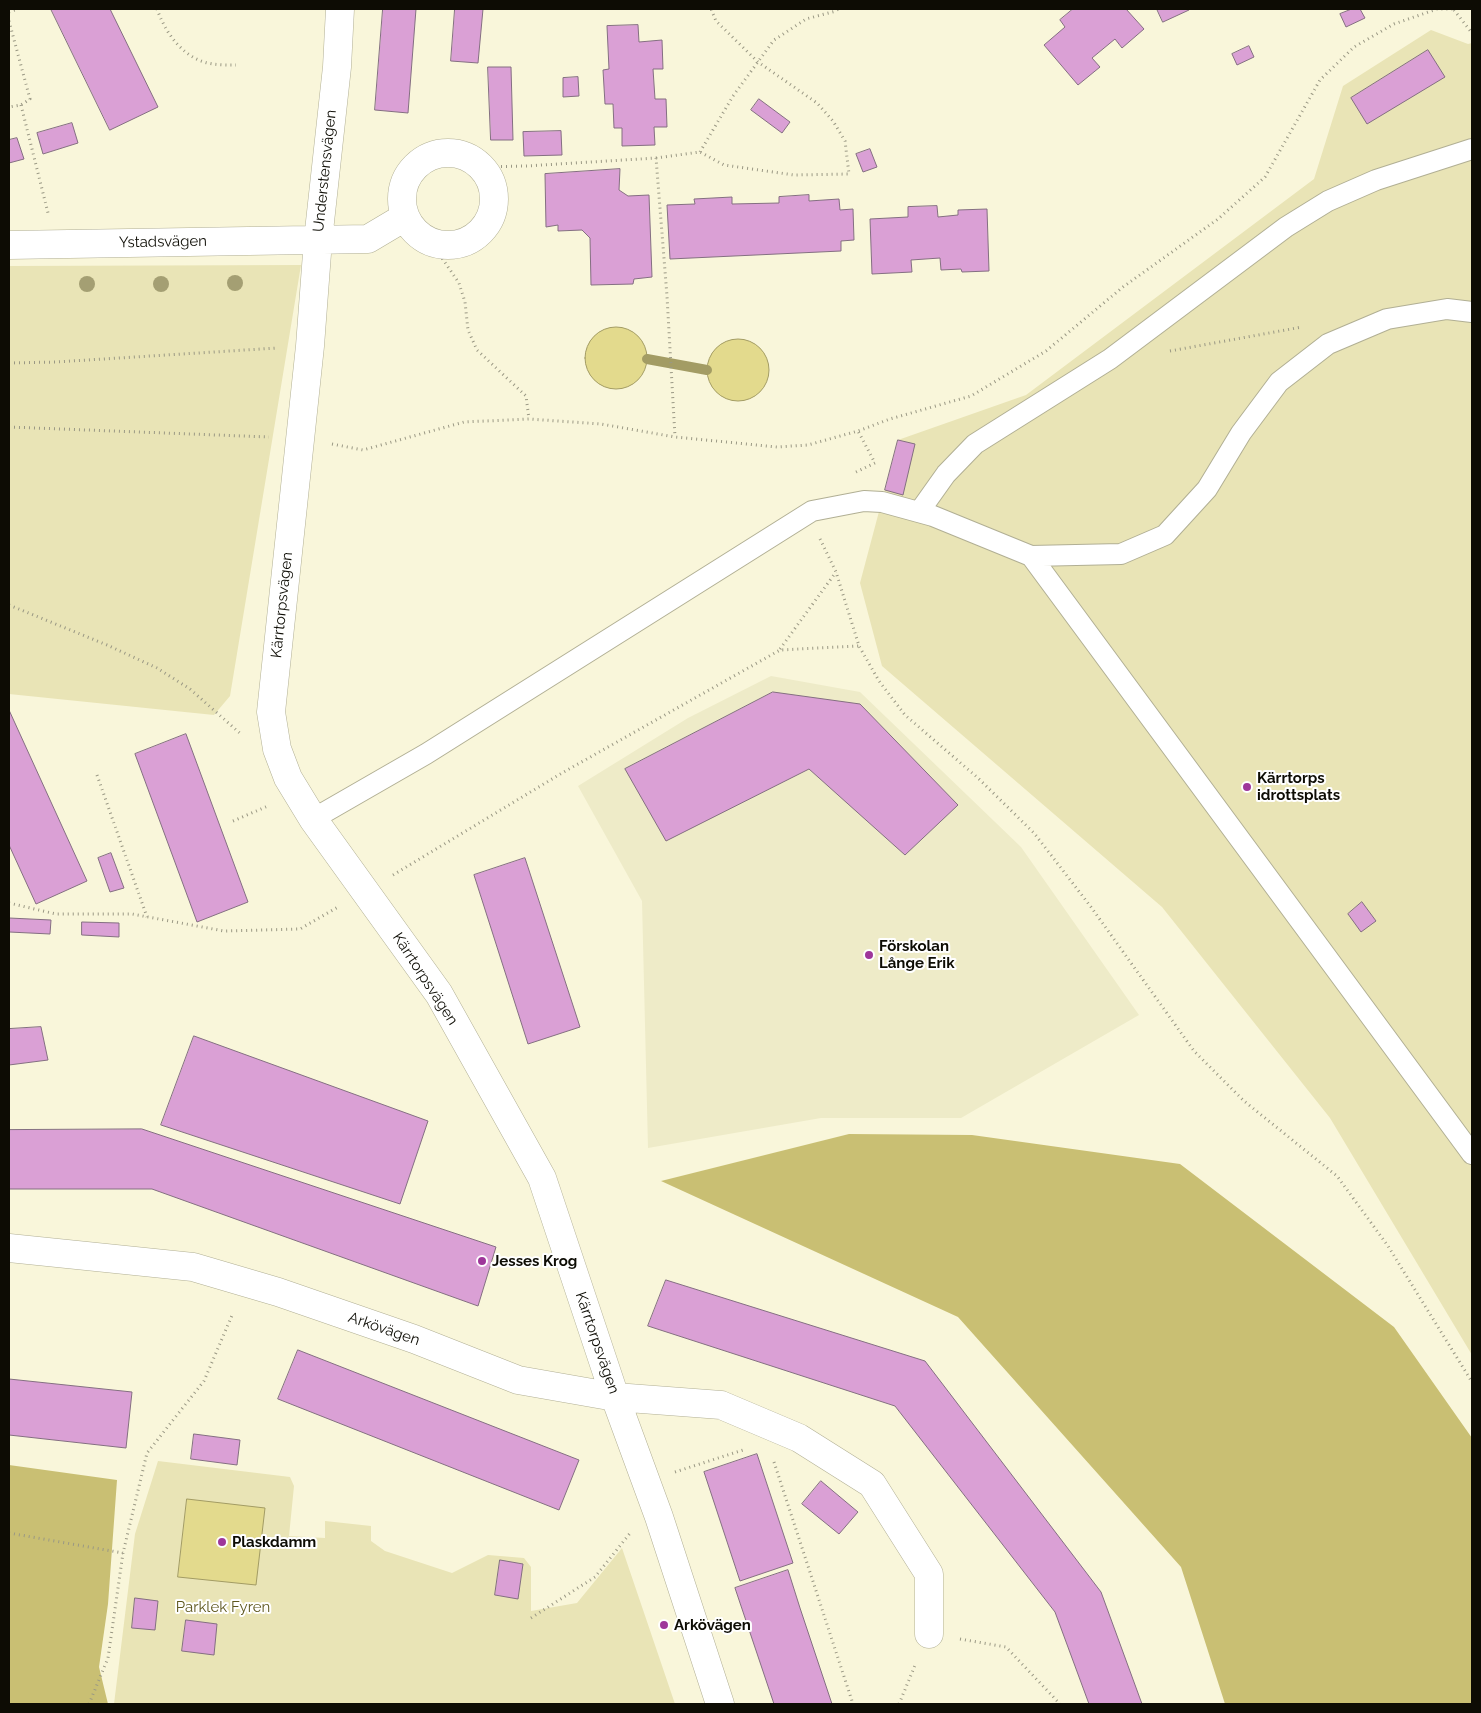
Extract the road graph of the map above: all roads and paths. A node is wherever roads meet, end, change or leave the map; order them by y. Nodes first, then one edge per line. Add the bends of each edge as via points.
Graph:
1 (18, 9) edge
2 (157, 9) edge
3 (340, 9) edge
4 (711, 9) edge
5 (838, 9) edge
6 (1437, 9) edge
7 (1455, 9) edge
8 (9, 12) edge
9 (9, 21) edge
10 (1472, 33) edge
11 (758, 62) junction
12 (236, 65) dead end
13 (21, 105) junction
14 (9, 108) edge
15 (1472, 149) edge
16 (700, 152) junction
17 (656, 158) junction
18 (481, 167) junction
19 (405, 217) junction
20 (318, 240) junction
21 (431, 242) junction
22 (49, 244) junction
23 (9, 245) edge
24 (1472, 312) edge
25 (1308, 326) dead end
26 (310, 346) junction
27 (1162, 353) dead end
28 (9, 363) edge
29 (528, 419) junction
30 (9, 427) edge
31 (674, 437) junction
32 (300, 439) junction
33 (919, 512) junction
34 (1031, 556) junction
35 (836, 572) dead end
36 (9, 605) edge
37 (780, 650) junction
38 (242, 735) dead end
39 (97, 775) dead end
40 (271, 805) dead end
41 (312, 819) junction
42 (232, 821) dead end
43 (365, 892) junction
44 (9, 903) edge
45 (147, 918) junction
46 (1472, 1154) edge
47 (9, 1248) edge
48 (247, 1282) junction
49 (1472, 1382) edge
50 (616, 1397) junction
51 (764, 1432) junction
52 (646, 1482) junction
53 (659, 1517) junction
54 (9, 1533) edge
55 (123, 1553) junction
56 (531, 1618) dead end
57 (929, 1634) junction
58 (89, 1704) edge
59 (720, 1704) edge
60 (853, 1704) edge
61 (900, 1704) edge
62 (1060, 1704) edge

1 - 8 path
2 - 12 path via 173,41 190,55 210,64
3 - 20 street, Understensvägen via 337,67
4 - 11 path via 716,21
5 - 11 path via 806,19 774,40
6 - 7 path
6 - 31 path via 1394,24 1354,47 1320,80 1265,176 1218,219 1123,287 1046,351 971,396 808,445 777,446
7 - 10 path
9 - 13 path via 30,99
11 - 16 path
11 - 16 path via 817,102 833,121 845,141 849,174 794,175 724,165
13 - 14 path
13 - 22 path via 48,209
15 - 33 lane via 1376,180 1328,201 1286,227 1110,359 975,444 946,474
16 - 17 path
17 - 18 path
17 - 31 path
18 - 19 street via 469,158 455,154 440,154 426,159 406,179 402,192
18 - 21 street via 490,180 494,195 486,225 476,236 462,243 446,245
19 - 20 street, Understensvägen via 368,239
19 - 21 street via 420,237
20 - 22 street, Ystadsvägen
20 - 26 street, Kärrtorpsvägen
21 - 29 path via 459,283 468,330 477,350 526,396
22 - 23 street, Ystadsvägen
24 - 34 lane via 1447,309 1387,319 1328,344 1279,382 1241,433 1207,489 1165,535 1121,554
25 - 27 path
26 - 28 path
26 - 32 street, Kärrtorpsvägen
29 - 31 path via 601,424
29 - 32 path via 464,422 363,450
30 - 32 path
32 - 41 street, Kärrtorpsvägen via 271,712 277,749 288,778
33 - 34 lane
33 - 41 lane via 864,500 812,512 426,754
34 - 46 lane
35 - 37 path
36 - 38 path via 157,668 190,689
37 - 43 path via 562,773
37 - 49 path via 859,646 879,681 905,716 978,778 1034,833 1194,1051 1244,1101 1337,1176 1388,1246
39 - 45 path
40 - 42 path
41 - 43 street, Kärrtorpsvägen
43 - 45 path via 300,929 224,932
43 - 50 street, Kärrtorpsvägen via 439,994 542,1178
44 - 45 path via 56,914 132,914
47 - 48 street, Arkövägen via 193,1267
48 - 50 street, Arkövägen via 414,1339 518,1380
48 - 55 path via 204,1381 147,1453
50 - 51 street, Arkövägen via 721,1404
50 - 52 street, Kärrtorpsvägen
51 - 52 path
51 - 57 street, Arkövägen via 799,1438 872,1484 929,1574
51 - 60 path
52 - 53 street, Kärrtorpsvägen
53 - 56 path via 636,1526 595,1577
53 - 59 street, Kärrtorpsvägen
54 - 55 path
55 - 58 path via 108,1658
57 - 61 path
57 - 62 path via 1006,1647

